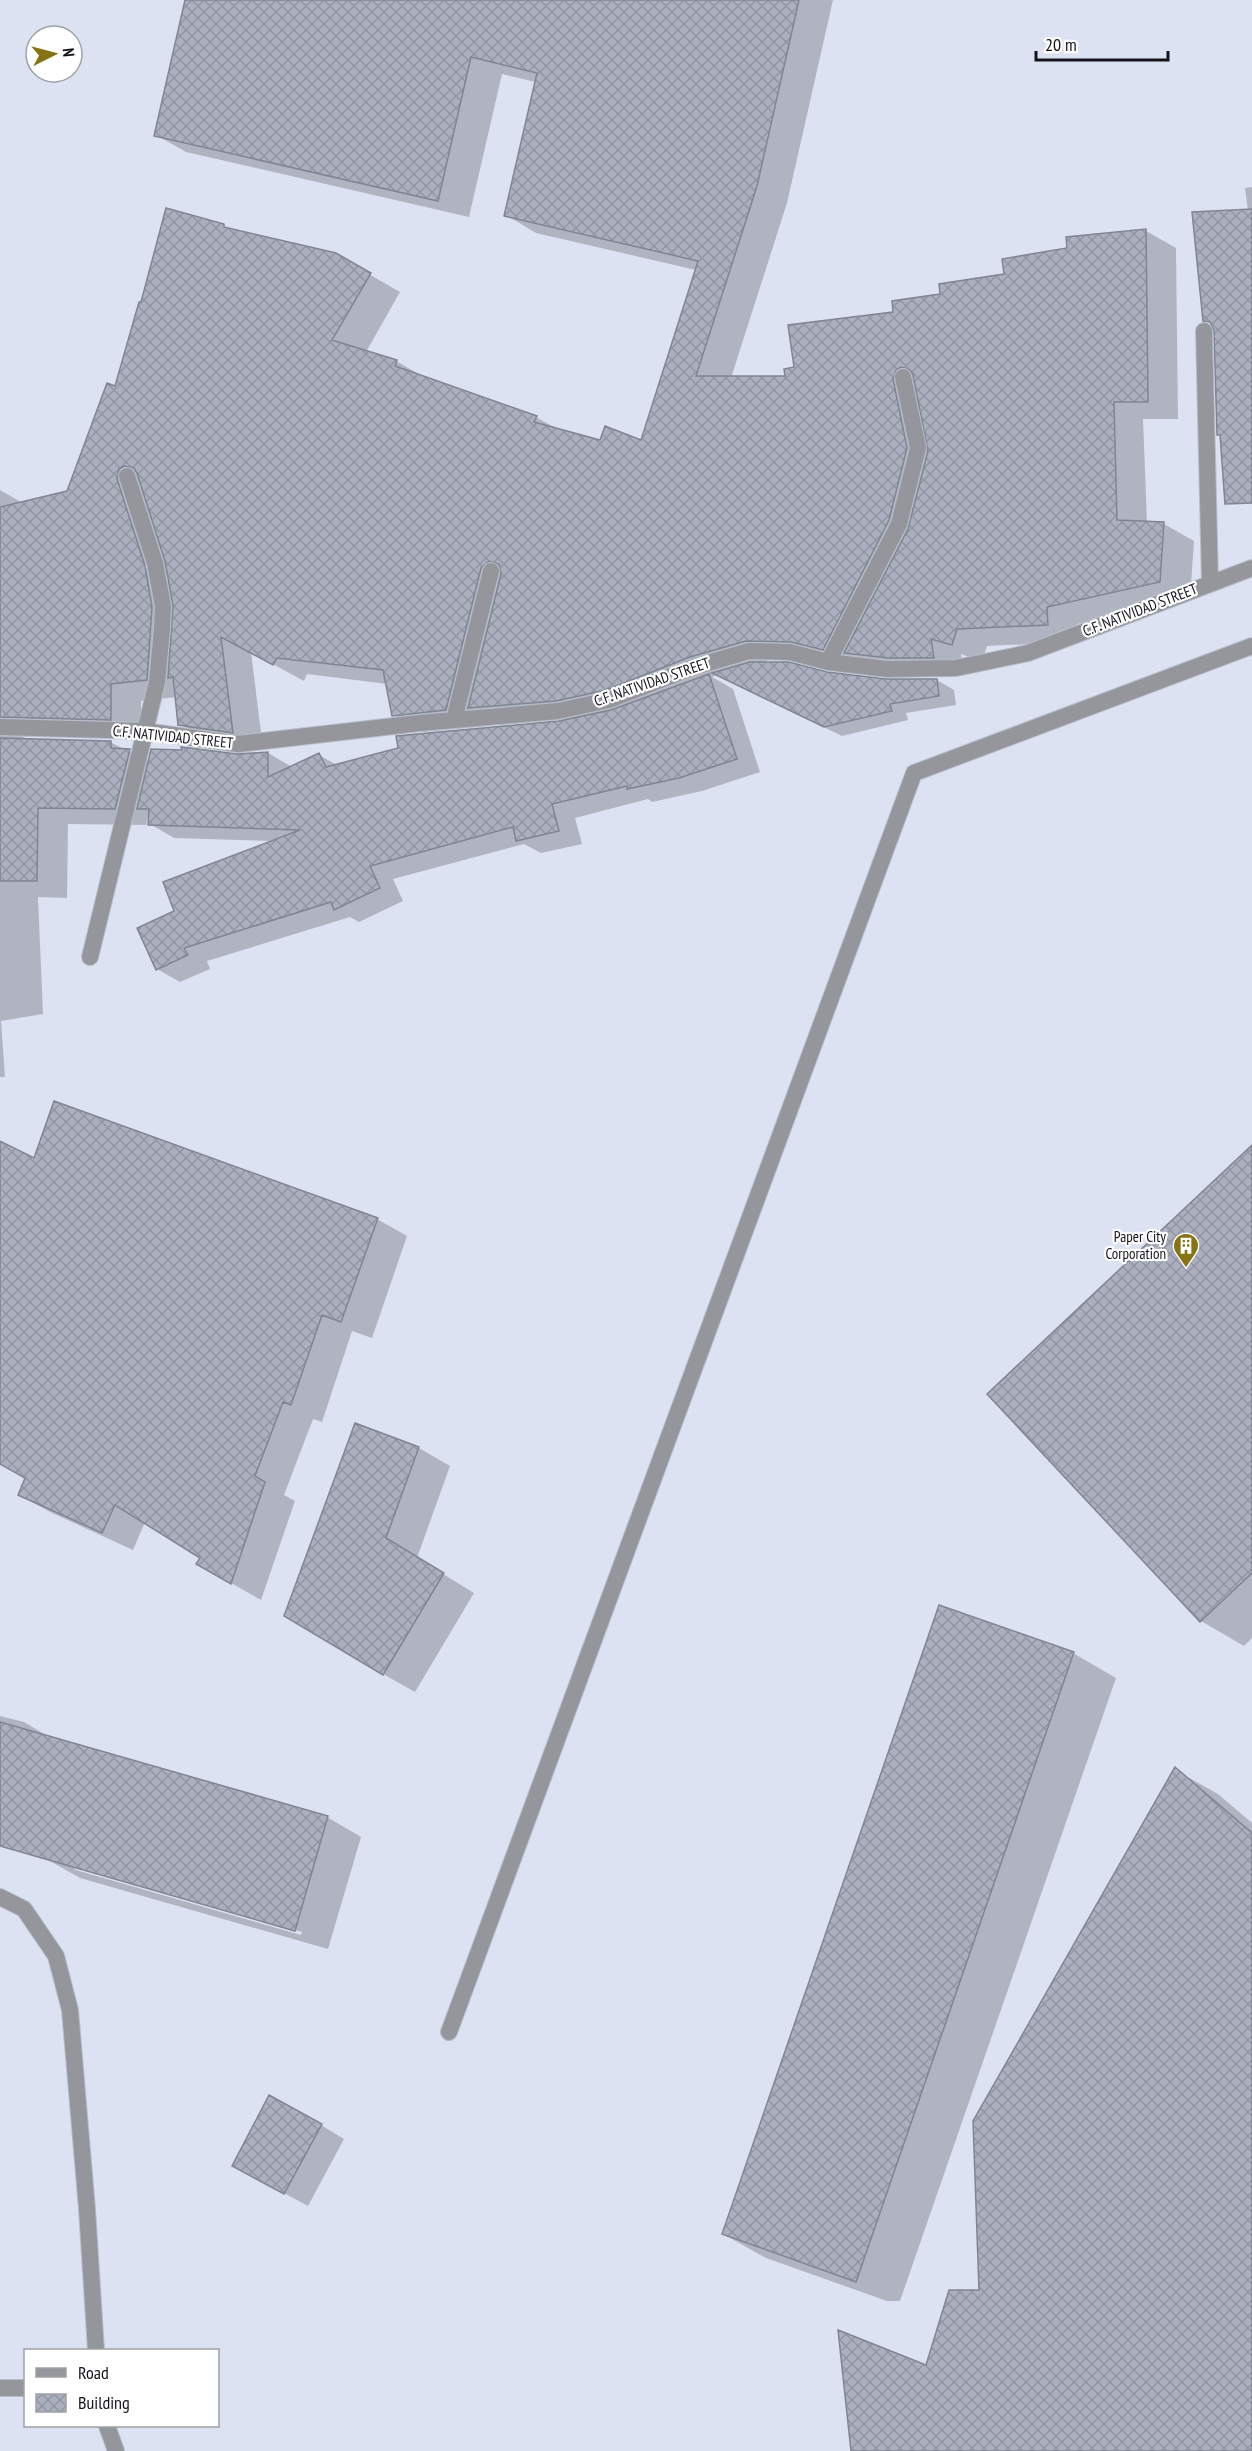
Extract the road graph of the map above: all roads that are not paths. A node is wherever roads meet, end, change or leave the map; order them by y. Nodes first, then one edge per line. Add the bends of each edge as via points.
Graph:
1 (1204, 331) dead end
2 (903, 377) dead end
3 (127, 476) dead end
4 (1252, 568) edge
5 (491, 571) dead end
6 (1210, 584) junction
7 (1252, 646) edge
8 (828, 662) junction
9 (454, 720) junction
10 (0, 727) edge
11 (144, 731) junction
12 (90, 957) dead end
13 (0, 1897) edge
14 (449, 2032) dead end
15 (96, 2349) edge
16 (0, 2388) edge
17 (24, 2388) edge
18 (107, 2427) edge
19 (116, 2451) edge

1 - 6 street
2 - 8 street via 918,448 899,524
3 - 11 street via 155,563 163,606 157,682
4 - 6 street, C.F. NATIVIDAD STREET
5 - 9 street
6 - 8 street, C.F. NATIVIDAD STREET via 1028,653 956,669 887,669
7 - 14 street via 914,773
8 - 9 street, C.F. NATIVIDAD STREET via 790,652 749,651 694,667 609,700 558,711
9 - 11 street, C.F. NATIVIDAD STREET via 238,744
10 - 11 street, C.F. NATIVIDAD STREET
11 - 12 street
13 - 15 street via 24,1909 56,1956 70,2010
16 - 17 street
18 - 19 street

